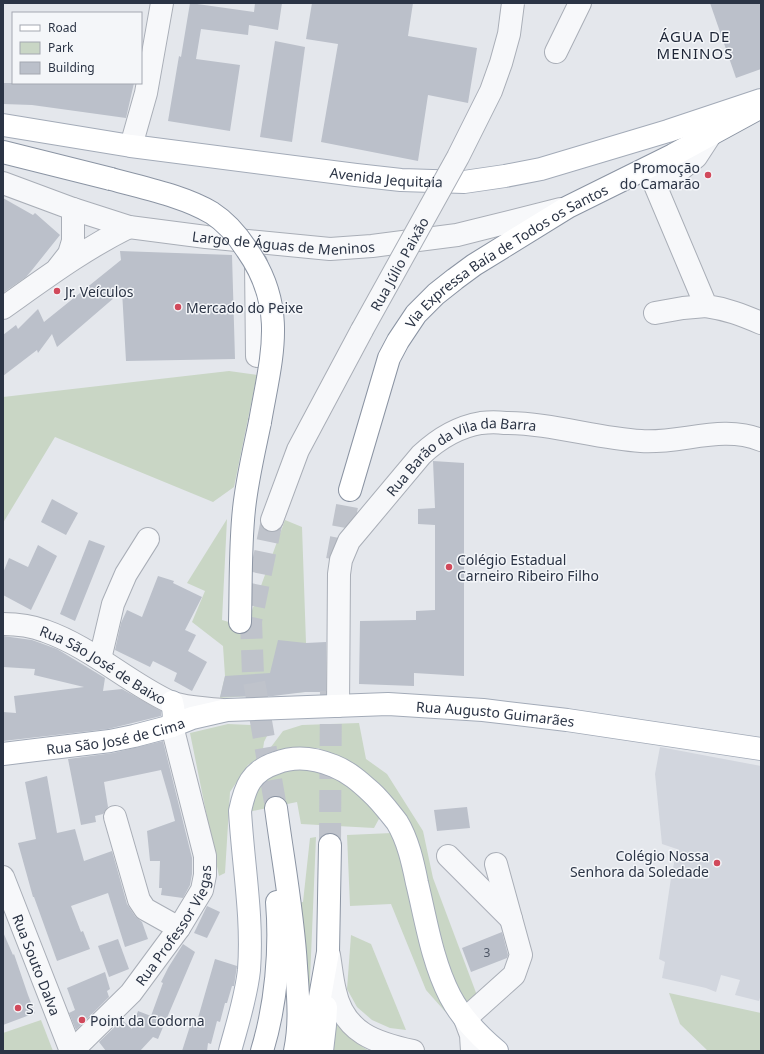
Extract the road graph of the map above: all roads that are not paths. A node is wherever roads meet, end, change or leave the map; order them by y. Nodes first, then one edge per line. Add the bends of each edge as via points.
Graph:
1 (162, 3) edge
2 (513, 3) edge
3 (580, 3) edge
4 (556, 52) dead end
5 (761, 100) edge
6 (761, 107) edge
7 (3, 125) edge
8 (712, 134) junction
9 (131, 146) junction
10 (3, 152) edge
11 (3, 183) edge
12 (568, 207) junction
13 (73, 209) junction
14 (129, 227) junction
15 (256, 242) junction
16 (56, 270) junction
17 (706, 306) junction
18 (3, 308) edge
19 (655, 313) dead end
20 (761, 323) edge
21 (257, 356) dead end
22 (761, 440) edge
23 (350, 490) tunnel mouth
24 (272, 520) tunnel mouth
25 (148, 540) dead end
26 (240, 622) dead end
27 (3, 624) edge
28 (100, 659) junction
29 (172, 702) junction
30 (338, 706) junction
31 (227, 710) junction
32 (172, 726) junction
33 (761, 749) edge
34 (3, 754) edge
35 (115, 817) dead end
36 (330, 845) tunnel mouth
37 (448, 856) dead end
38 (496, 864) dead end
39 (3, 877) edge
40 (511, 920) junction
41 (179, 928) junction
42 (328, 952) junction
43 (296, 966) junction
44 (465, 1019) junction
45 (72, 1051) edge
46 (230, 1051) edge
47 (262, 1051) edge
48 (284, 1051) edge
49 (295, 1051) edge
50 (308, 1051) edge
51 (322, 1051) edge
52 (413, 1051) edge
53 (472, 1051) edge
54 (497, 1051) edge

1 - 9 street via 146,93
2 - 24 street, Rua Júlio Paixão, bridge via 509,34 501,63 476,124 298,450
3 - 4 street
5 - 9 main road, Avenida Jequitaia via 541,169 464,182 401,180
6 - 8 main road, Via Expressa Baía de Todos os Santos
7 - 9 main road, Avenida Jequitaia
8 - 12 main road, Via Expressa Baía de Todos os Santos
8 - 17 street via 696,157 655,185
10 - 26 main road, bridge via 111,179 191,203 212,213 228,226 240,239 262,274 274,319 273,343 244,509
11 - 13 street, Largo de Águas de Meninos
12 - 15 street, Largo de Águas de Meninos via 457,235 372,246 330,249
12 - 23 main road, Via Expressa Baía de Todos os Santos via 474,265 436,294 416,314 389,358
13 - 14 street, Largo de Águas de Meninos
13 - 16 street via 69,254
14 - 15 street, Largo de Águas de Meninos
14 - 16 street via 106,238
15 - 21 street
16 - 18 street
17 - 19 street
17 - 20 street via 722,308
22 - 30 street, Rua Barão da Vila da Barra via 746,435 723,433 641,441 525,423 483,422 448,434 421,455 349,541 343,553 339,574
25 - 28 street via 126,574 113,604
27 - 28 street, Rua São José de Baixo via 45,630
28 - 29 street, Rua São José de Baixo via 131,680
29 - 31 street, Rua São José de Baixo
29 - 32 main road
30 - 31 main road, Rua Augusto Guimarães
30 - 33 main road, Rua Augusto Guimarães via 388,704 483,710
31 - 32 main road, Rua São José de Cima via 192,718
32 - 34 main road, Rua São José de Cima via 110,741
32 - 41 street, Rua Professor Viegas via 205,856 206,875 202,890
35 - 41 street via 139,900 145,909
36 - 42 main road
37 - 40 street
38 - 40 street
39 - 45 street, Rua Souto Dalva
40 - 44 street via 521,955 514,975
41 - 45 street, Rua Professor Viegas via 131,993
42 - 50 main road
42 - 51 main road via 326,1026
42 - 52 street via 340,1008 356,1030 377,1041
43 - 47 main road via 295,946 270,809 278,916 277,963
43 - 48 main road
43 - 49 main road via 299,1025
44 - 46 main road via 450,996 441,974 432,947 414,866 397,823 370,791 341,769 322,761 294,758 261,770 250,781 242,798 240,811 249,909 248,971 244,1000
44 - 53 street via 471,1035
44 - 54 main road

